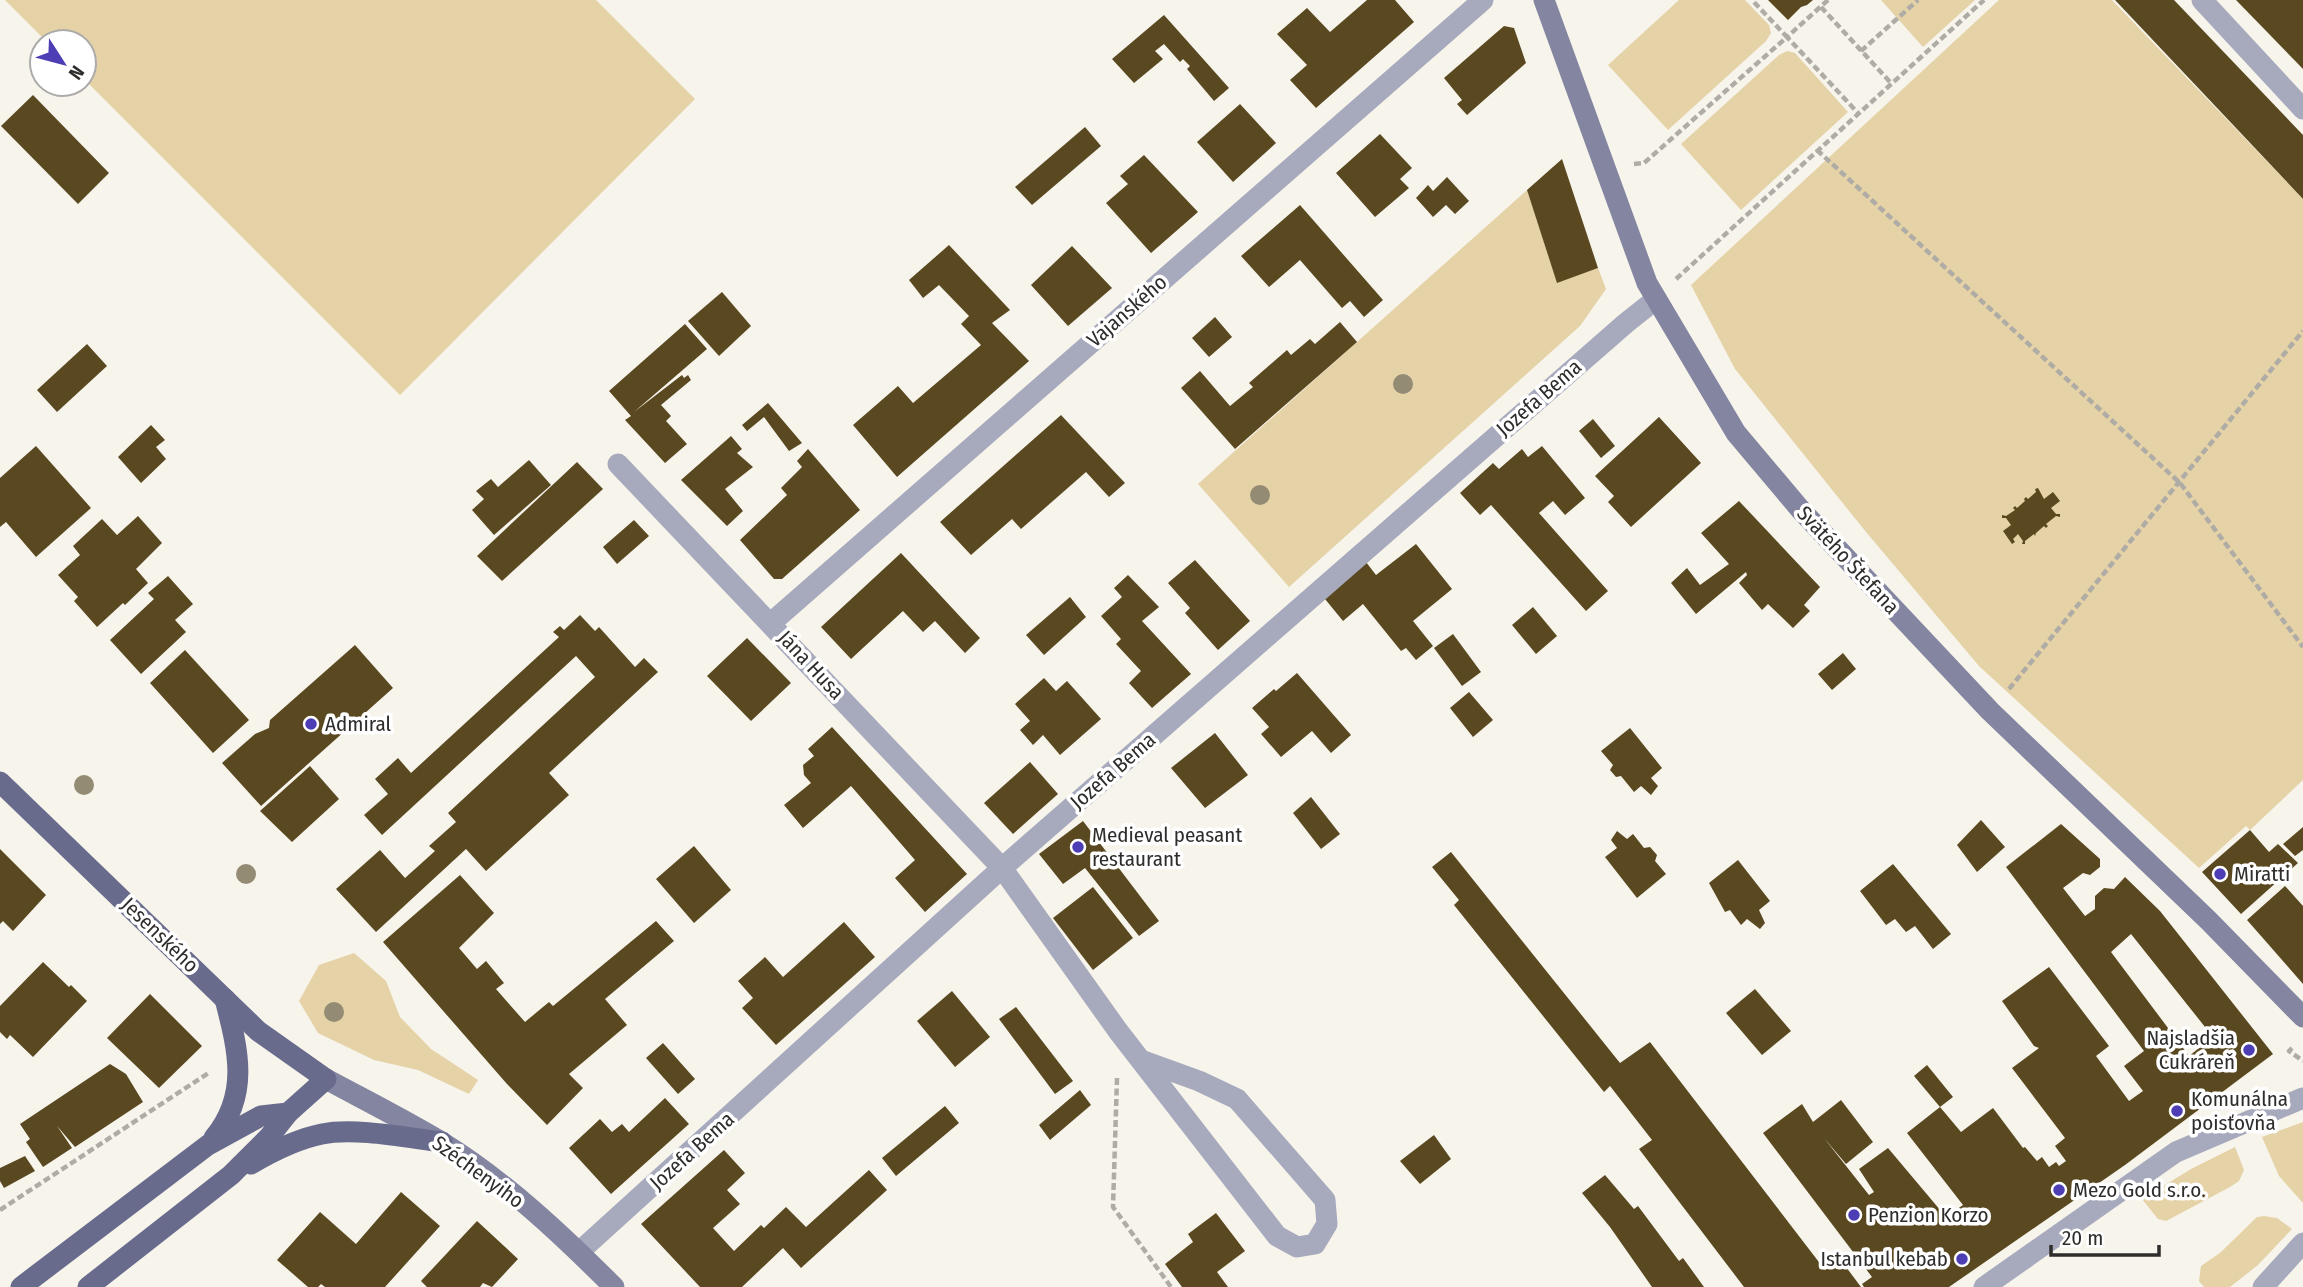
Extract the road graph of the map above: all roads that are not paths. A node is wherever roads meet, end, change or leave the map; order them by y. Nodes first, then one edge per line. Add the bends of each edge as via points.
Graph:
1 (1483, 0) edge
2 (1544, 0) edge
3 (2202, 0) edge
4 (2303, 109) edge
5 (1655, 300) junction
6 (618, 464) dead end
7 (771, 623) junction
8 (0, 782) edge
9 (1002, 868) junction
10 (224, 998) junction
11 (2303, 1017) edge
12 (1141, 1060) junction
13 (326, 1079) junction
14 (2303, 1098) edge
15 (288, 1113) junction
16 (442, 1142) junction
17 (208, 1145) junction
18 (231, 1175) junction
19 (2303, 1242) edge
20 (579, 1252) junction
21 (21, 1287) edge
22 (88, 1287) edge
23 (614, 1287) edge
24 (1984, 1287) edge
25 (2263, 1287) edge

1 - 7 street, Vajanského
2 - 5 street, Svätého Štefana
3 - 4 street
5 - 9 street, Jozefa Bema
5 - 11 street, Svätého Štefana via 1736,433 1800,509 1990,710
6 - 7 street, Jána Husa
7 - 9 street, Jána Husa
8 - 10 main road, Jesenského
9 - 12 street, Jána Husa
9 - 20 street, Jozefa Bema
10 - 13 main road, Jesenského via 258,1031
10 - 17 main road via 237,1049 238,1077 227,1122
12 - 12 street, Jána Husa via 1277,1236 1297,1247 1315,1244 1327,1224 1325,1200 1237,1099
13 - 15 main road
13 - 16 street, Széchenyiho
14 - 24 street via 2176,1152
15 - 17 main road via 261,1116
15 - 18 main road
16 - 18 main road via 324,1133 270,1153
16 - 20 street, Széchenyiho
17 - 21 main road
18 - 22 main road
19 - 25 street
20 - 23 street, Széchenyiho

